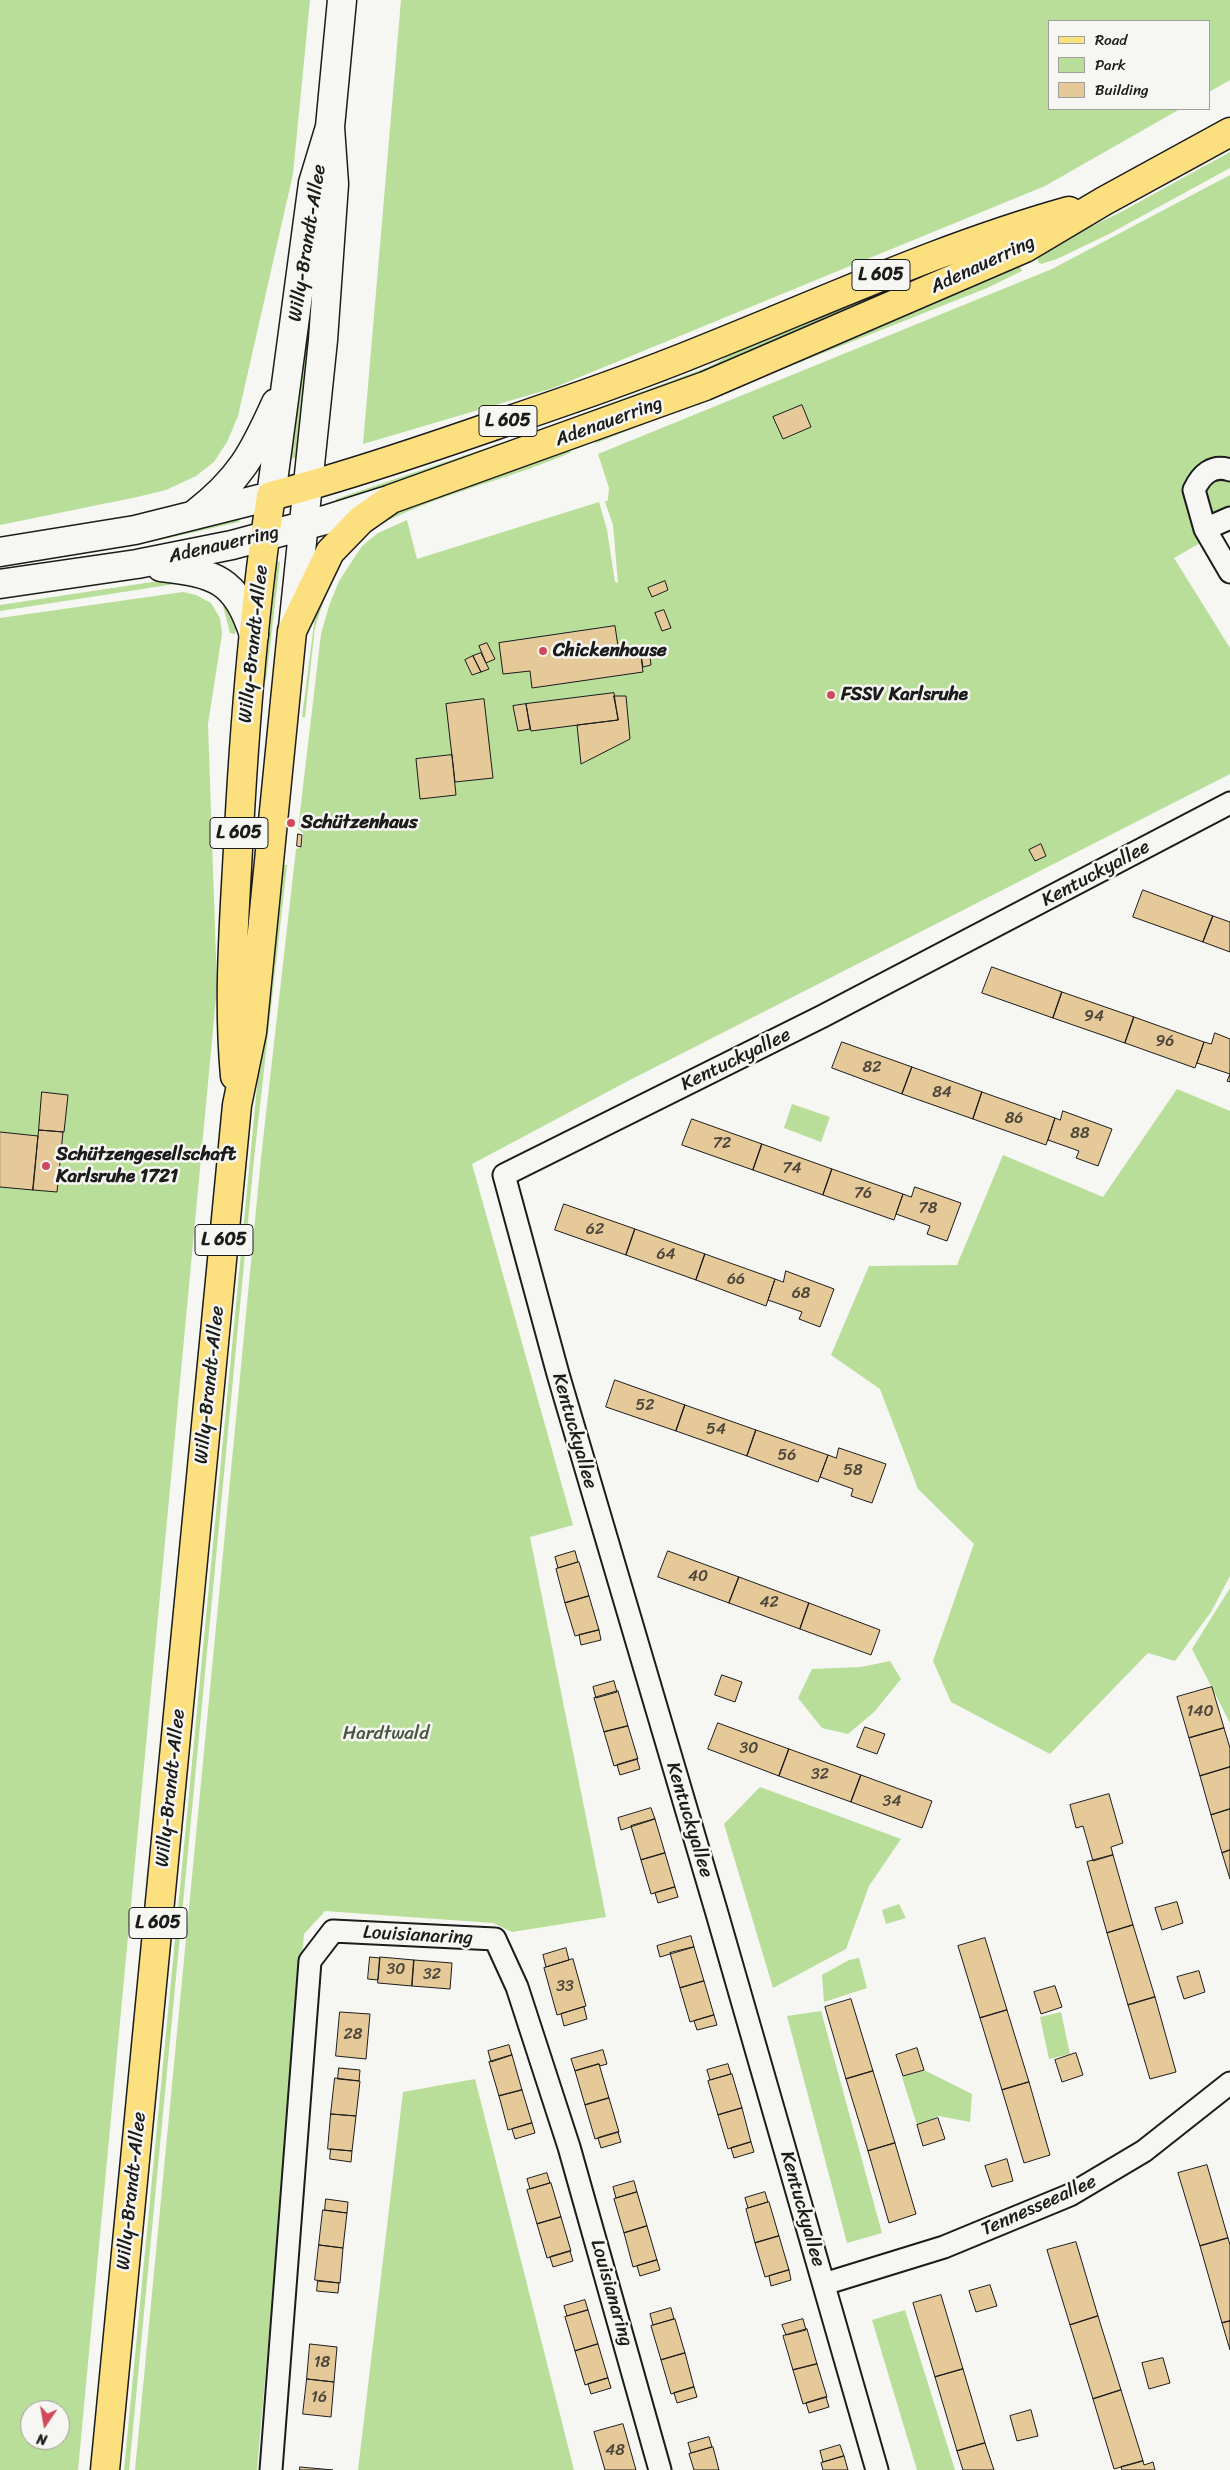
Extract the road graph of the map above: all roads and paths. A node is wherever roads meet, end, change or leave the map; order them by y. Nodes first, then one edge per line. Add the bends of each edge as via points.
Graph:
1 (342, 0) edge
2 (330, 127) junction
3 (1230, 132) edge
4 (1104, 201) junction
5 (288, 377) junction
6 (1230, 470) edge
7 (308, 487) junction
8 (271, 496) junction
9 (391, 499) junction
10 (190, 518) junction
11 (1230, 518) edge
12 (304, 525) junction
13 (1205, 529) junction
14 (265, 536) junction
15 (0, 552) edge
16 (137, 564) junction
17 (1230, 572) edge
18 (0, 584) edge
19 (292, 632) junction
20 (254, 635) junction
21 (1230, 802) edge
22 (237, 1106) junction
23 (1230, 2083) edge
24 (824, 2284) junction
25 (105, 2470) edge
26 (271, 2470) edge
27 (660, 2470) edge
28 (877, 2470) edge

1 - 2 main road, Willy-Brandt-Allee
2 - 5 main road, Willy-Brandt-Allee via 313,183
2 - 7 main road, Willy-Brandt-Allee via 334,184
3 - 4 main road, Adenauerring / L 605
4 - 7 main road, Adenauerring / L 605 via 1011,227 930,257 577,398
4 - 9 main road, Adenauerring / L 605 via 1025,248 774,358 634,413
5 - 8 main road, Willy-Brandt-Allee
5 - 10 main road via 243,469 218,496
6 - 13 street via 1213,469 1200,477 1194,490
7 - 8 main road, Adenauerring / L 605
7 - 12 main road, Willy-Brandt-Allee
8 - 10 main road, Adenauerring
8 - 14 main road, Willy-Brandt-Allee / L 605
9 - 12 main road, Adenauerring / L 605
9 - 19 main road via 361,520 330,552
10 - 15 main road, Adenauerring via 72,542
11 - 13 street
12 - 14 main road, Adenauerring
12 - 19 main road, Willy-Brandt-Allee / L 605
13 - 17 street
14 - 16 main road, Adenauerring
14 - 20 main road, Willy-Brandt-Allee / L 605
16 - 18 main road, Adenauerring
16 - 20 main road via 184,568 212,577 237,597
19 - 22 main road, Willy-Brandt-Allee / L 605 via 252,1032
20 - 22 main road, Willy-Brandt-Allee / L 605 via 242,760 230,1024
21 - 24 street, Kentuckyallee via 823,1016 504,1175 558,1374
22 - 25 main road, Willy-Brandt-Allee / L 605
23 - 24 street, Tennesseeallee via 1144,2151 1070,2195 944,2247
24 - 28 street, Kentuckyallee
26 - 27 street, Louisianaring via 310,1961 332,1931 495,1940 517,1987 570,2147

